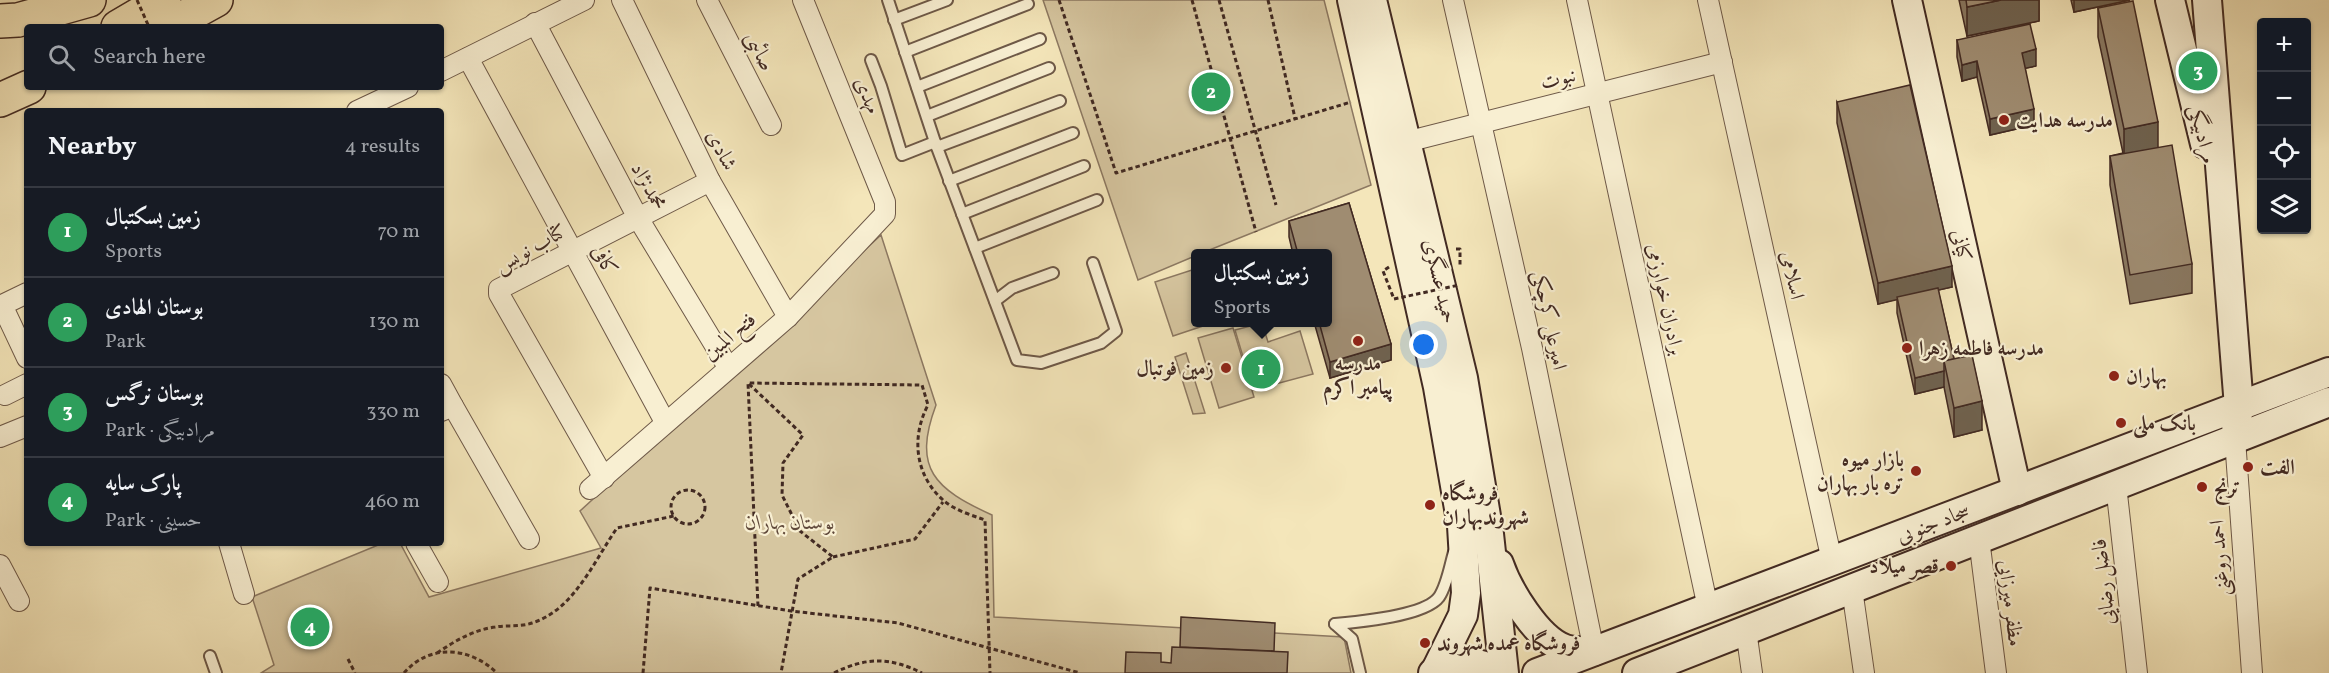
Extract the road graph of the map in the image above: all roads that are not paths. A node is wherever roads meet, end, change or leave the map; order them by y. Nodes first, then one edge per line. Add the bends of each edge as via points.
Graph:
1 (36, 0) edge
2 (89, 0) edge
3 (164, 0) edge
4 (216, 0) edge
5 (584, 0) edge
6 (622, 0) edge
7 (707, 0) edge
8 (803, 0) edge
9 (888, 0) edge
10 (947, 0) edge
11 (1340, 0) edge
12 (1352, 0) edge
13 (1372, 0) edge
14 (1388, 0) edge
15 (1453, 0) edge
16 (1577, 0) edge
17 (1708, 0) edge
18 (1907, 0) edge
19 (2170, 0) edge
20 (2207, 0) edge
21 (1028, 4) dead end
22 (0, 19) edge
23 (894, 20) junction
24 (535, 23) junction
25 (123, 24) edge
26 (172, 24) edge
27 (1040, 39) dead end
28 (905, 52) junction
29 (468, 58) junction
30 (870, 60) dead end
31 (1722, 62) junction
32 (1049, 68) dead end
33 (444, 70) edge
34 (917, 87) junction
35 (402, 90) edge
36 (1597, 93) junction
37 (1060, 101) dead end
38 (363, 108) edge
39 (927, 116) junction
40 (1480, 123) junction
41 (771, 125) dead end
42 (1072, 133) dead end
43 (1398, 142) junction
44 (936, 145) junction
45 (1084, 166) dead end
46 (711, 181) junction
47 (950, 181) junction
48 (1097, 200) dead end
49 (886, 208) joint
50 (962, 214) junction
51 (638, 218) junction
52 (2227, 234) junction
53 (975, 248) junction
54 (573, 251) junction
55 (1093, 263) dead end
56 (1053, 273) dead end
57 (24, 294) edge
58 (995, 301) junction
59 (1, 306) edge
60 (788, 318) junction
61 (24, 352) edge
62 (728, 367) junction
63 (24, 386) edge
64 (2327, 394) edge
65 (5, 395) dead end
66 (2239, 407) junction
67 (447, 409) edge
68 (665, 423) junction
69 (24, 427) edge
70 (0, 437) edge
71 (2235, 439) junction
72 (597, 484) joint
73 (2116, 485) junction
74 (2018, 491) junction
75 (1475, 530) junction
76 (529, 539) dead end
77 (1979, 539) junction
78 (230, 546) edge
79 (418, 546) edge
80 (1832, 561) junction
81 (0, 565) edge
82 (438, 582) dead end
83 (1852, 588) junction
84 (244, 594) dead end
85 (19, 601) dead end
86 (1708, 608) junction
87 (1746, 630) junction
88 (1594, 651) junction
89 (210, 656) dead end
90 (1435, 671) edge
91 (1640, 672) edge
92 (216, 673) edge
93 (1360, 673) edge
94 (1494, 673) edge
95 (1504, 673) edge
96 (1537, 673) edge
97 (1752, 673) edge
98 (1863, 673) edge
99 (1996, 673) edge
100 (2137, 673) edge
101 (2252, 673) edge

1 - 22 highway
2 - 22 highway via 18,20
3 - 25 highway
4 - 26 highway
5 - 24 street
6 - 46 street, شادی
7 - 41 street, صائبی
8 - 49 street, مهدی
9 - 23 lane
10 - 23 lane
11 - 43 main road via 1367,97
12 - 43 main road, حمید عسگری
13 - 43 main road, حمید عسگری
14 - 43 main road via 1393,25
15 - 40 street, امیرعلی کرچکی
16 - 36 street, برادران خوارزمی
17 - 31 street, اسلامی
18 - 74 main road, کیانی
19 - 52 main road, مرادبیگی
20 - 52 main road, مرادبیگی
21 - 28 lane
23 - 28 lane
24 - 29 street
24 - 51 street, محمدنژاد
27 - 34 lane
28 - 34 lane
29 - 33 street
29 - 54 street, کافی
30 - 44 lane via 902,154
31 - 36 street, نبوت
31 - 80 street, اسلامی
32 - 39 lane
34 - 39 lane
35 - 38 street
36 - 40 street, نبوت
36 - 86 street, برادران خوارزمی
37 - 44 lane
39 - 44 lane
40 - 43 street, نبوت
40 - 88 street, امیرعلی کرچکی via 1532,348
42 - 47 lane
43 - 75 main road, حمید عسگری via 1463,378
44 - 47 lane
45 - 50 lane
46 - 51 street, کتاب نویس
46 - 60 street, شادی
47 - 50 lane
48 - 53 lane
49 - 60 street, فتح المبین via 885,214
50 - 53 lane
51 - 54 street, کتاب نویس
51 - 62 street, محمدنژاد
52 - 66 main road, مرادبیگی
53 - 58 lane
54 - 68 street, کافی
54 - 72 street, کتاب نویس via 505,285 500,294
55 - 58 lane via 1116,331 1101,343 1041,363 1017,360
56 - 58 lane via 1012,288
57 - 59 street
59 - 61 street
60 - 62 street, فتح المبین
62 - 68 street, فتح المبین
63 - 65 street
64 - 66 main road, سجاد جنوبی
64 - 71 main road, سجاد جنوبی
66 - 71 main road, مرادبیگی
66 - 74 main road, سجاد جنوبی
67 - 76 street
68 - 72 street, فتح المبین
69 - 70 street
71 - 73 main road, سجاد جنوبی
71 - 101 street, احمد روغنی
73 - 77 main road, سجاد جنوبی
73 - 100 street, فاضل رضایی
74 - 80 main road, سجاد جنوبی
75 - 88 main road via 1534,623 1566,649
75 - 90 main road, حمید عسگری via 1463,615
75 - 93 lane via 1439,598 1430,606 1335,624 1352,639
75 - 95 main road, حمید عسگری
77 - 83 main road, سجاد جنوبی
77 - 99 street, مظفر میرزایی
78 - 84 street
79 - 82 street
80 - 86 main road, سجاد جنوبی
81 - 85 street
83 - 87 main road, سجاد جنوبی
83 - 98 street
86 - 88 main road, سجاد جنوبی
87 - 91 main road, سجاد جنوبی
87 - 97 street
88 - 96 main road, سجاد جنوبی
89 - 92 lane
90 - 94 main road via 1464,661 1475,662

